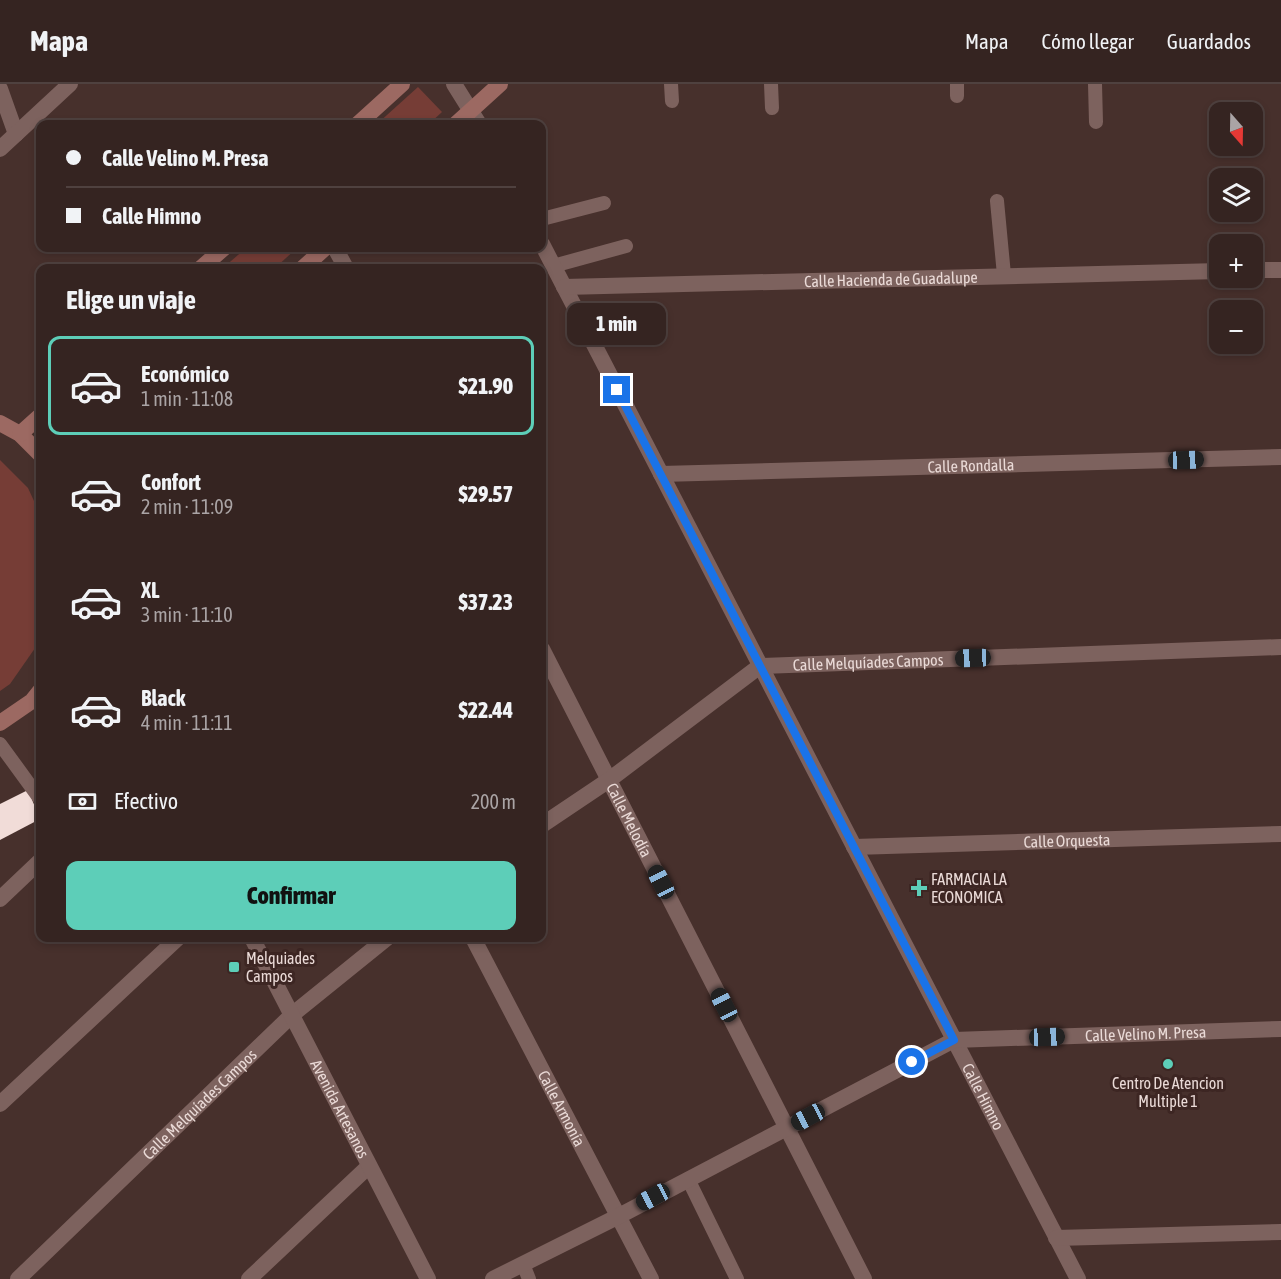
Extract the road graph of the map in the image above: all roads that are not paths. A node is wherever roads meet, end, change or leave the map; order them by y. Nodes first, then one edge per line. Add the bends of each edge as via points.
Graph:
1 (70, 84) edge
2 (402, 84) edge
3 (454, 84) edge
4 (500, 84) edge
5 (671, 84) edge
6 (771, 84) edge
7 (1095, 84) edge
8 (0, 89) edge
9 (672, 101) dead end
10 (772, 108) dead end
11 (476, 117) edge
12 (362, 120) edge
13 (1096, 122) dead end
14 (16, 134) junction
15 (0, 149) edge
16 (997, 201) dead end
17 (604, 203) dead end
18 (546, 218) edge
19 (626, 246) dead end
20 (219, 252) edge
21 (321, 252) edge
22 (546, 252) edge
23 (206, 264) edge
24 (307, 264) edge
25 (553, 266) junction
26 (1263, 270) edge
27 (1281, 270) edge
28 (1209, 271) edge
29 (1004, 275) junction
30 (564, 286) junction
31 (36, 420) edge
32 (0, 423) edge
33 (20, 434) junction
34 (36, 450) edge
35 (1281, 457) edge
36 (660, 474) junction
37 (1281, 647) edge
38 (546, 657) edge
39 (760, 666) junction
40 (36, 698) edge
41 (0, 723) edge
42 (0, 744) edge
43 (609, 780) junction
44 (36, 794) edge
45 (546, 822) edge
46 (1281, 834) edge
47 (854, 847) junction
48 (36, 865) edge
49 (0, 898) edge
50 (174, 942) edge
51 (254, 942) edge
52 (382, 942) edge
53 (475, 942) edge
54 (293, 1014) junction
55 (1281, 1029) edge
56 (954, 1040) junction
57 (0, 1104) edge
58 (787, 1128) junction
59 (369, 1166) junction
60 (688, 1179) junction
61 (619, 1216) junction
62 (1281, 1232) edge
63 (1056, 1238) junction
64 (526, 1271) edge
65 (18, 1279) edge
66 (249, 1279) edge
67 (428, 1279) edge
68 (493, 1279) edge
69 (651, 1279) edge
70 (737, 1279) edge
71 (864, 1279) edge
72 (1078, 1279) edge

1 - 14 street
2 - 12 main road
3 - 11 street
4 - 11 main road
5 - 9 lane
6 - 10 lane
7 - 13 lane
8 - 14 street
14 - 15 street
16 - 29 lane
17 - 18 lane
19 - 25 lane
20 - 23 main road
21 - 24 main road
22 - 25 street, Calle Himno
25 - 30 street, Calle Himno
26 - 27 street
28 - 29 street, Calle Hacienda de Guadalupe
29 - 30 street, Calle Hacienda de Guadalupe
30 - 36 street, Calle Himno
31 - 33 main road
32 - 33 main road
33 - 34 main road
35 - 36 street, Calle Rondalla
36 - 39 street, Calle Himno
37 - 39 street, Calle Melquíades Campos
38 - 43 street, Calle Melodía
39 - 43 street
39 - 47 street, Calle Himno
40 - 41 main road
42 - 44 lane
43 - 45 street
43 - 58 street, Calle Melodía
46 - 47 street, Calle Orquesta
47 - 56 street, Calle Himno
48 - 49 street
50 - 57 street
51 - 54 street, Avenida Artesanos
52 - 54 street, Calle Melquíades Campos
53 - 61 street, Calle Armonía
54 - 59 street, Avenida Artesanos
54 - 65 street, Calle Melquíades Campos
55 - 56 street, Calle Velino M. Presa
56 - 58 street, Calle Velino M. Presa
56 - 63 street, Calle Himno
58 - 60 street, Calle Velino M. Presa
58 - 71 street, Calle Melodía
59 - 66 street
59 - 67 street, Avenida Artesanos
60 - 61 street, Calle Velino M. Presa
60 - 70 lane
61 - 64 street, Calle Velino M. Presa
61 - 69 street, Calle Armonía
62 - 63 street
63 - 72 street, Calle Himno
64 - 68 street, Calle Velino M. Presa

